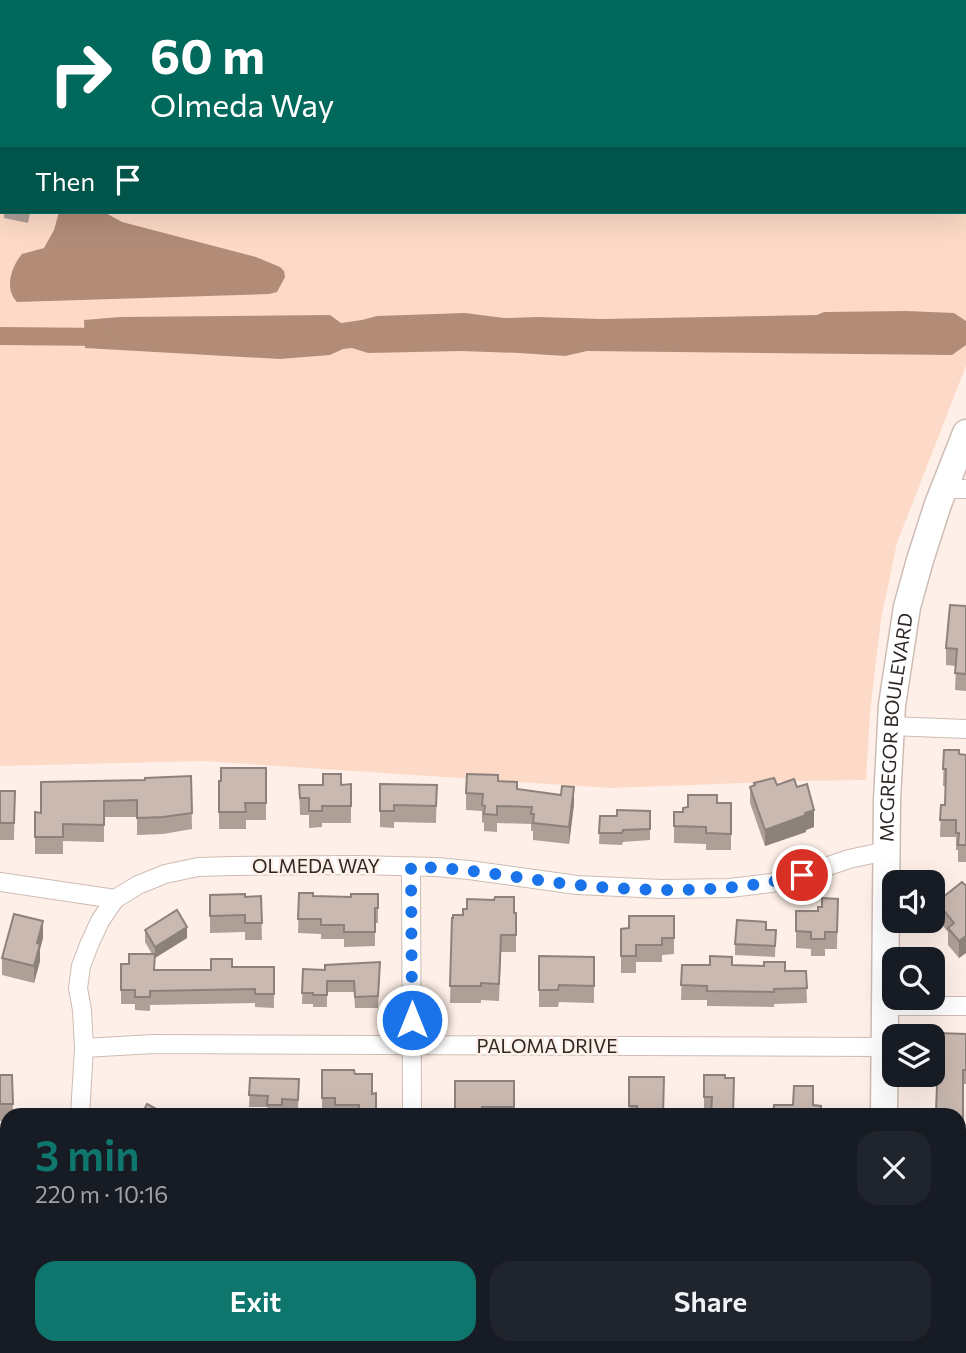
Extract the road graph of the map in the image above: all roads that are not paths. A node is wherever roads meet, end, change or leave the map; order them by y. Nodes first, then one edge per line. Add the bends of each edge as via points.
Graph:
1 (966, 433) edge
2 (955, 489) edge
3 (890, 726) junction
4 (966, 729) edge
5 (886, 851) junction
6 (411, 867) junction
7 (0, 882) edge
8 (115, 899) junction
9 (886, 947) edge
10 (945, 1006) edge
11 (966, 1006) edge
12 (412, 1045) junction
13 (882, 1047) edge
14 (84, 1048) junction
15 (884, 1087) edge
16 (80, 1108) edge
17 (412, 1108) edge
18 (884, 1108) edge

1 - 2 main road, MCGREGOR BOULEVARD
2 - 3 main road, MCGREGOR BOULEVARD via 920,560 907,607
3 - 4 street
3 - 5 main road, MCGREGOR BOULEVARD
5 - 6 street, OLMEDA WAY via 771,883 730,888 577,885
5 - 9 main road, MCGREGOR BOULEVARD
6 - 8 street, OLMEDA WAY via 198,867 165,874
6 - 12 street
7 - 8 street
8 - 14 street via 81,966
10 - 11 street
12 - 13 street, PALOMA DRIVE
12 - 14 street, PALOMA DRIVE
12 - 17 street
14 - 16 street
15 - 18 main road, MCGREGOR BOULEVARD

